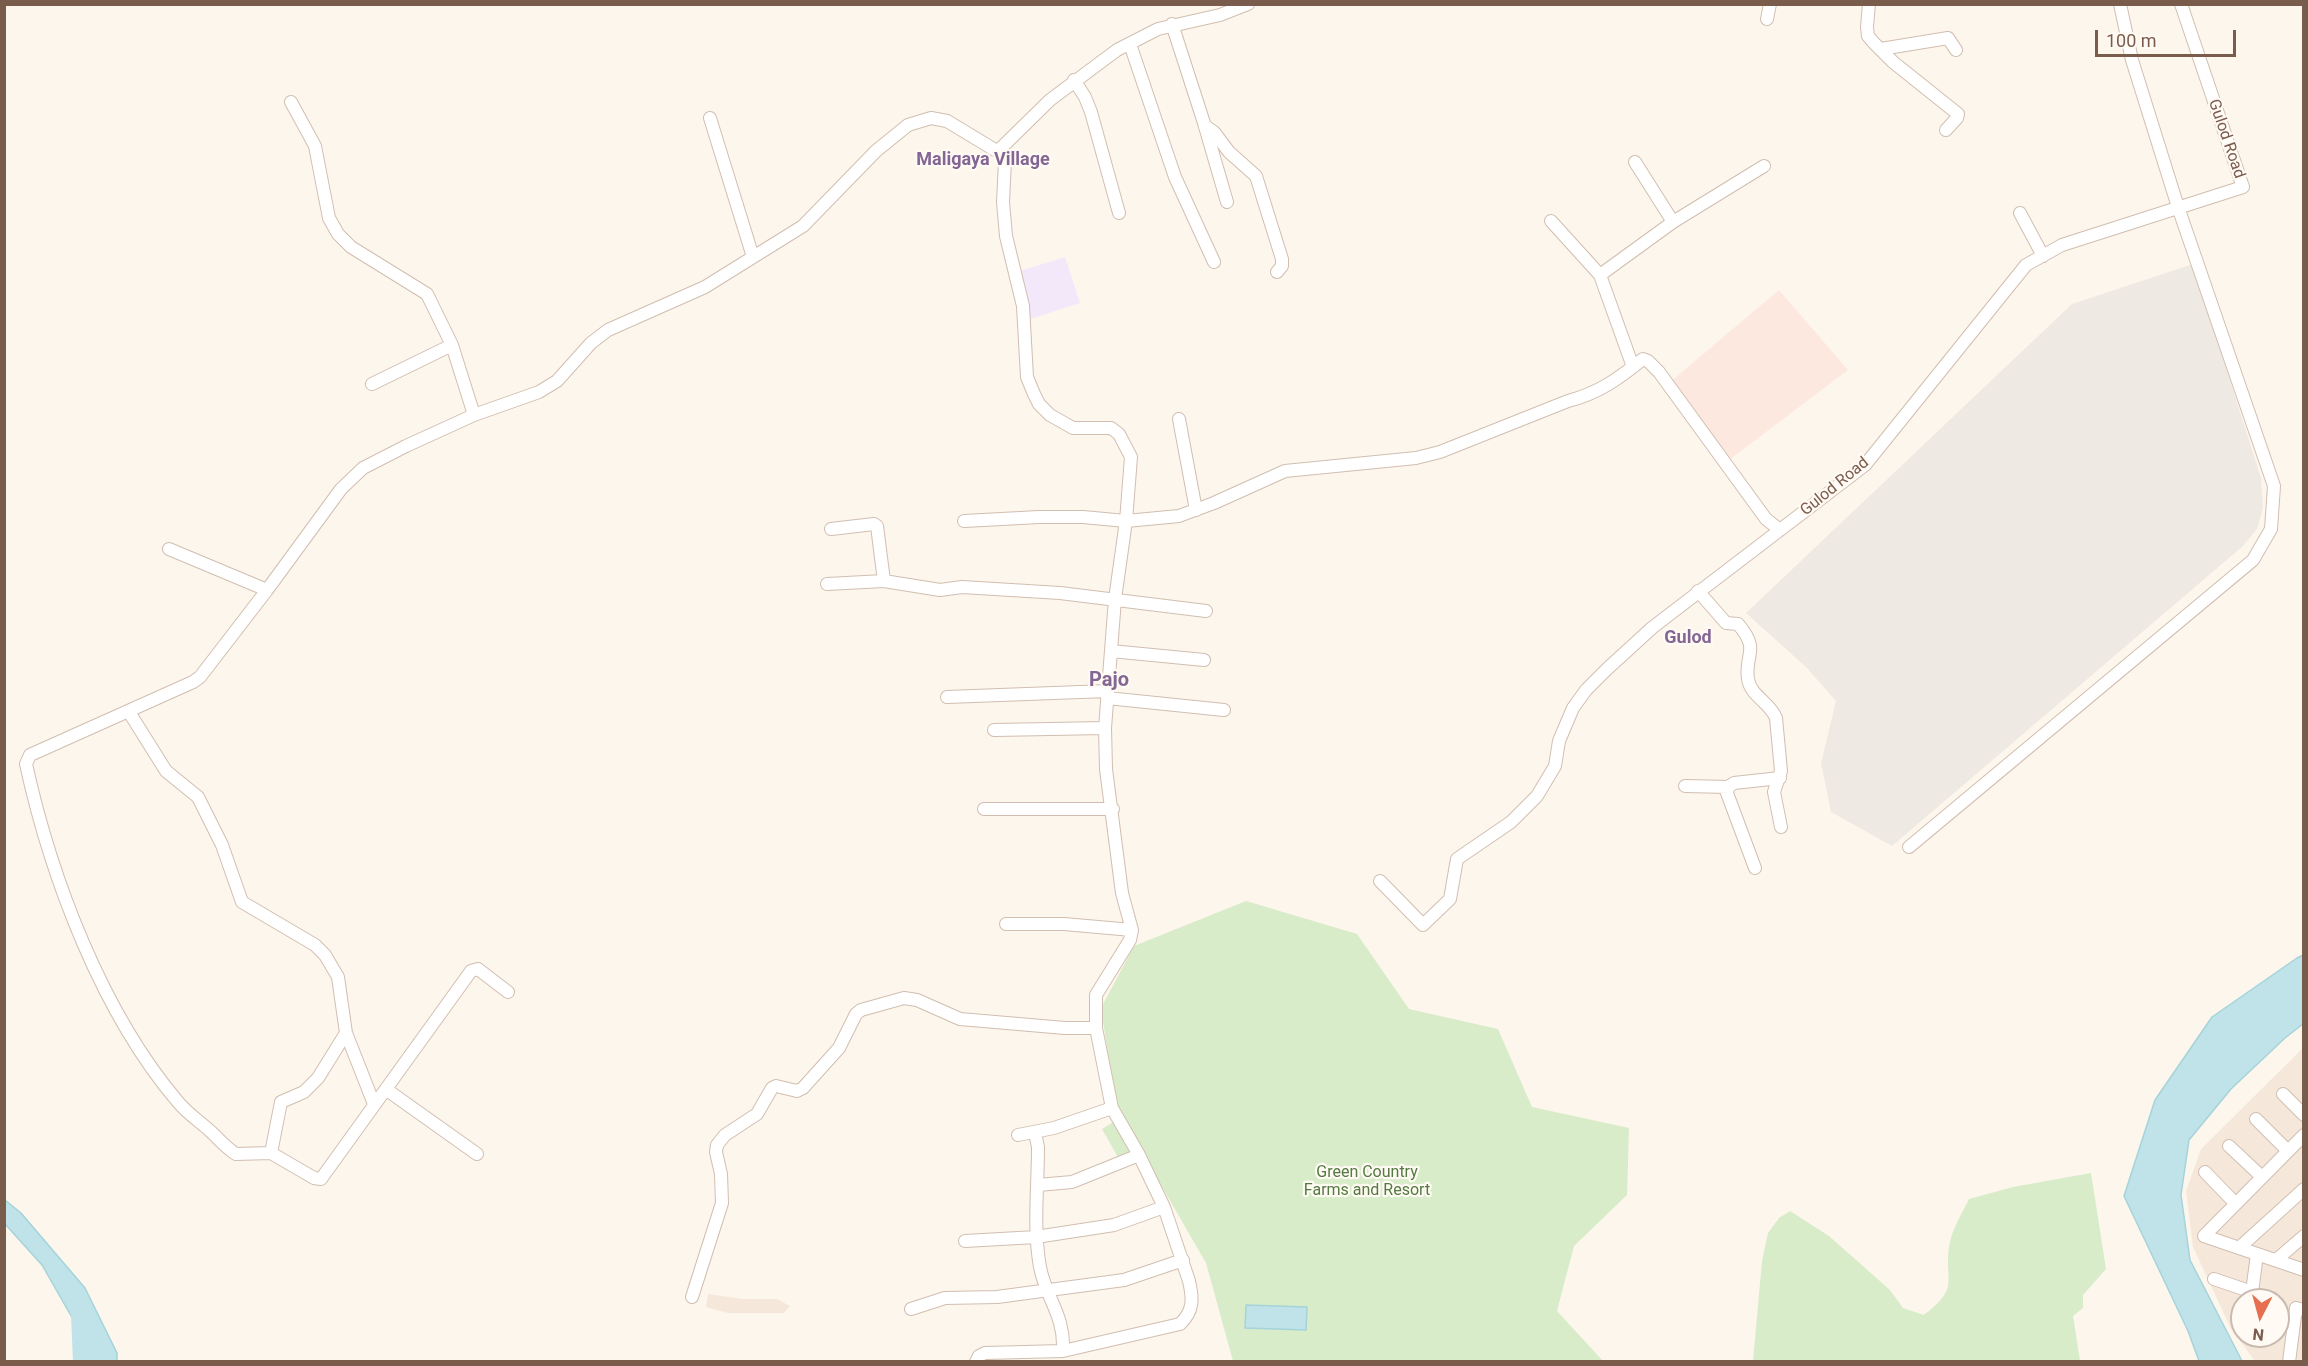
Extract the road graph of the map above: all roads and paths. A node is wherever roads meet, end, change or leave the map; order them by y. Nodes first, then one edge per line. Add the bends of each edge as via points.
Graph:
1 (1248, 4) edge
2 (1770, 4) edge
3 (1869, 4) edge
4 (2120, 4) edge
5 (2181, 4) edge
6 (1219, 10) edge
7 (1767, 19) dead end
8 (1172, 24) junction
9 (1130, 44) junction
10 (1881, 49) junction
11 (1956, 50) dead end
12 (1074, 80) junction
13 (291, 102) dead end
14 (710, 117) dead end
15 (1205, 126) junction
16 (1946, 130) dead end
17 (999, 150) junction
18 (1635, 162) dead end
19 (1764, 166) dead end
20 (1227, 202) dead end
21 (2178, 207) junction
22 (1119, 213) dead end
23 (2020, 213) dead end
24 (1551, 221) dead end
25 (1673, 222) junction
26 (2043, 256) junction
27 (753, 257) junction
28 (1214, 262) dead end
29 (1277, 272) dead end
30 (1600, 275) junction
31 (452, 345) junction
32 (1633, 367) junction
33 (372, 384) dead end
34 (474, 415) junction
35 (1179, 419) dead end
36 (1196, 510) junction
37 (964, 521) dead end
38 (1126, 521) junction
39 (831, 529) dead end
40 (1780, 530) junction
41 (169, 549) dead end
42 (884, 581) junction
43 (827, 584) dead end
44 (267, 590) junction
45 (1698, 591) junction
46 (1115, 599) junction
47 (1206, 611) dead end
48 (1111, 651) junction
49 (1204, 660) dead end
50 (1107, 694) junction
51 (947, 698) dead end
52 (1224, 710) dead end
53 (129, 712) junction
54 (1106, 728) junction
55 (994, 730) dead end
56 (1780, 778) junction
57 (1686, 786) dead end
58 (1729, 787) junction
59 (984, 809) dead end
60 (1113, 809) junction
61 (1781, 826) dead end
62 (1909, 847) dead end
63 (1755, 868) dead end
64 (1380, 881) dead end
65 (1006, 924) dead end
66 (1132, 930) junction
67 (508, 992) dead end
68 (1096, 1028) junction
69 (345, 1033) junction
70 (387, 1090) junction
71 (2283, 1094) dead end
72 (374, 1104) junction
73 (1112, 1108) junction
74 (2304, 1115) edge
75 (2256, 1119) dead end
76 (1035, 1133) junction
77 (2304, 1135) edge
78 (1018, 1136) dead end
79 (2229, 1146) dead end
80 (2288, 1151) junction
81 (271, 1153) junction
82 (477, 1154) dead end
83 (1139, 1155) junction
84 (2205, 1172) dead end
85 (2262, 1177) junction
86 (1038, 1185) junction
87 (2304, 1189) edge
88 (2236, 1204) junction
89 (1164, 1207) junction
90 (2304, 1236) edge
91 (1036, 1237) junction
92 (965, 1241) dead end
93 (2239, 1248) junction
94 (2257, 1254) junction
95 (1183, 1260) junction
96 (2276, 1260) junction
97 (2304, 1270) edge
98 (2214, 1279) dead end
99 (2234, 1288) edge
100 (2252, 1288) edge
101 (1048, 1290) junction
102 (692, 1297) dead end
103 (911, 1310) dead end
104 (2304, 1310) edge
105 (1063, 1351) junction
106 (976, 1362) edge
107 (2289, 1362) edge

1 - 6 street
2 - 7 street
3 - 10 street via 1868,36
4 - 21 street via 2132,60
5 - 21 street, Gulod Road via 2243,187
6 - 8 street
8 - 9 street
8 - 15 street
9 - 12 street
9 - 28 street via 1175,177
10 - 11 street via 1948,38
10 - 16 street via 1958,114
12 - 17 street
12 - 22 street via 1091,112
13 - 31 street via 315,146 329,218 338,234 351,248 424,291
14 - 27 street
15 - 20 street
15 - 29 street via 1256,176 1282,259
17 - 27 street via 947,121 931,118 908,125 876,151 803,226
17 - 38 street via 1005,161 1003,210 1010,260 1023,306 1027,377 1039,404 1050,415 1073,428 1111,428 1119,434 1131,457
18 - 25 street
19 - 25 street
21 - 26 street, Gulod Road via 2062,245
21 - 62 street via 2274,486 2271,529 2253,560
23 - 26 street
24 - 30 street
25 - 30 street
26 - 40 street, Gulod Road via 2025,265 1865,465
27 - 34 street via 705,287 608,330 557,381 539,392
30 - 32 street
31 - 33 street
31 - 34 street
32 - 36 street via 1589,396 1440,452 1416,458 1285,471
32 - 40 street via 1643,359 1659,372 1766,519
34 - 44 street via 363,468 341,489
35 - 36 street
36 - 38 street via 1179,516
37 - 38 street via 1039,517
38 - 46 street
39 - 42 street via 877,526
40 - 45 street, Gulod Road
41 - 44 street
42 - 43 street
42 - 46 street via 940,590 1008,589
44 - 53 street via 200,676
45 - 56 street via 1724,622 1738,624 1746,634 1751,648 1748,679 1754,693 1776,718
45 - 64 street, Gulod Road via 1629,647 1586,690 1573,708 1559,741 1555,766 1536,796 1511,822 1457,858 1450,899 1423,925
46 - 47 street
46 - 48 street
48 - 49 street
48 - 50 street
50 - 51 street
50 - 52 street
50 - 54 street
53 - 69 street via 165,771 198,797 222,845 242,902 326,955 338,977
53 - 81 street via 30,755 26,764 38,819 86,949 106,992 152,1068 180,1104 230,1151 242,1155
54 - 55 street
54 - 60 street via 1106,769
56 - 58 street via 1734,783
56 - 61 street via 1774,792
57 - 58 street
58 - 63 street via 1727,793
59 - 60 street
60 - 66 street via 1122,892
65 - 66 street
66 - 68 street via 1130,940 1096,995
67 - 70 street via 478,969 471,971
68 - 73 street
68 - 102 street via 1065,1029 960,1019 904,998 861,1010 839,1048 803,1088 797,1091 776,1086 757,1114 720,1140 716,1152 723,1203
69 - 72 street
69 - 81 street via 318,1078 304,1092 281,1102
70 - 72 street
70 - 82 street
71 - 74 street
72 - 81 street via 321,1179
73 - 76 street
73 - 83 street
75 - 80 street
76 - 78 street
76 - 86 street
77 - 80 street
79 - 85 street
80 - 85 street
83 - 86 street via 1072,1182
83 - 89 street
84 - 88 street
85 - 88 street
86 - 91 street
87 - 93 street
88 - 93 street via 2204,1236
89 - 91 street via 1114,1225
89 - 95 street
90 - 96 street
91 - 92 street
91 - 101 street via 1041,1274
93 - 94 street
94 - 96 street
94 - 100 street
95 - 101 street via 1124,1280
95 - 105 street via 1192,1292 1192,1310 1180,1324
96 - 97 street
98 - 99 street
101 - 103 street via 997,1297 945,1298
101 - 105 street via 1062,1325
104 - 107 street via 2296,1308
105 - 106 street via 985,1353

